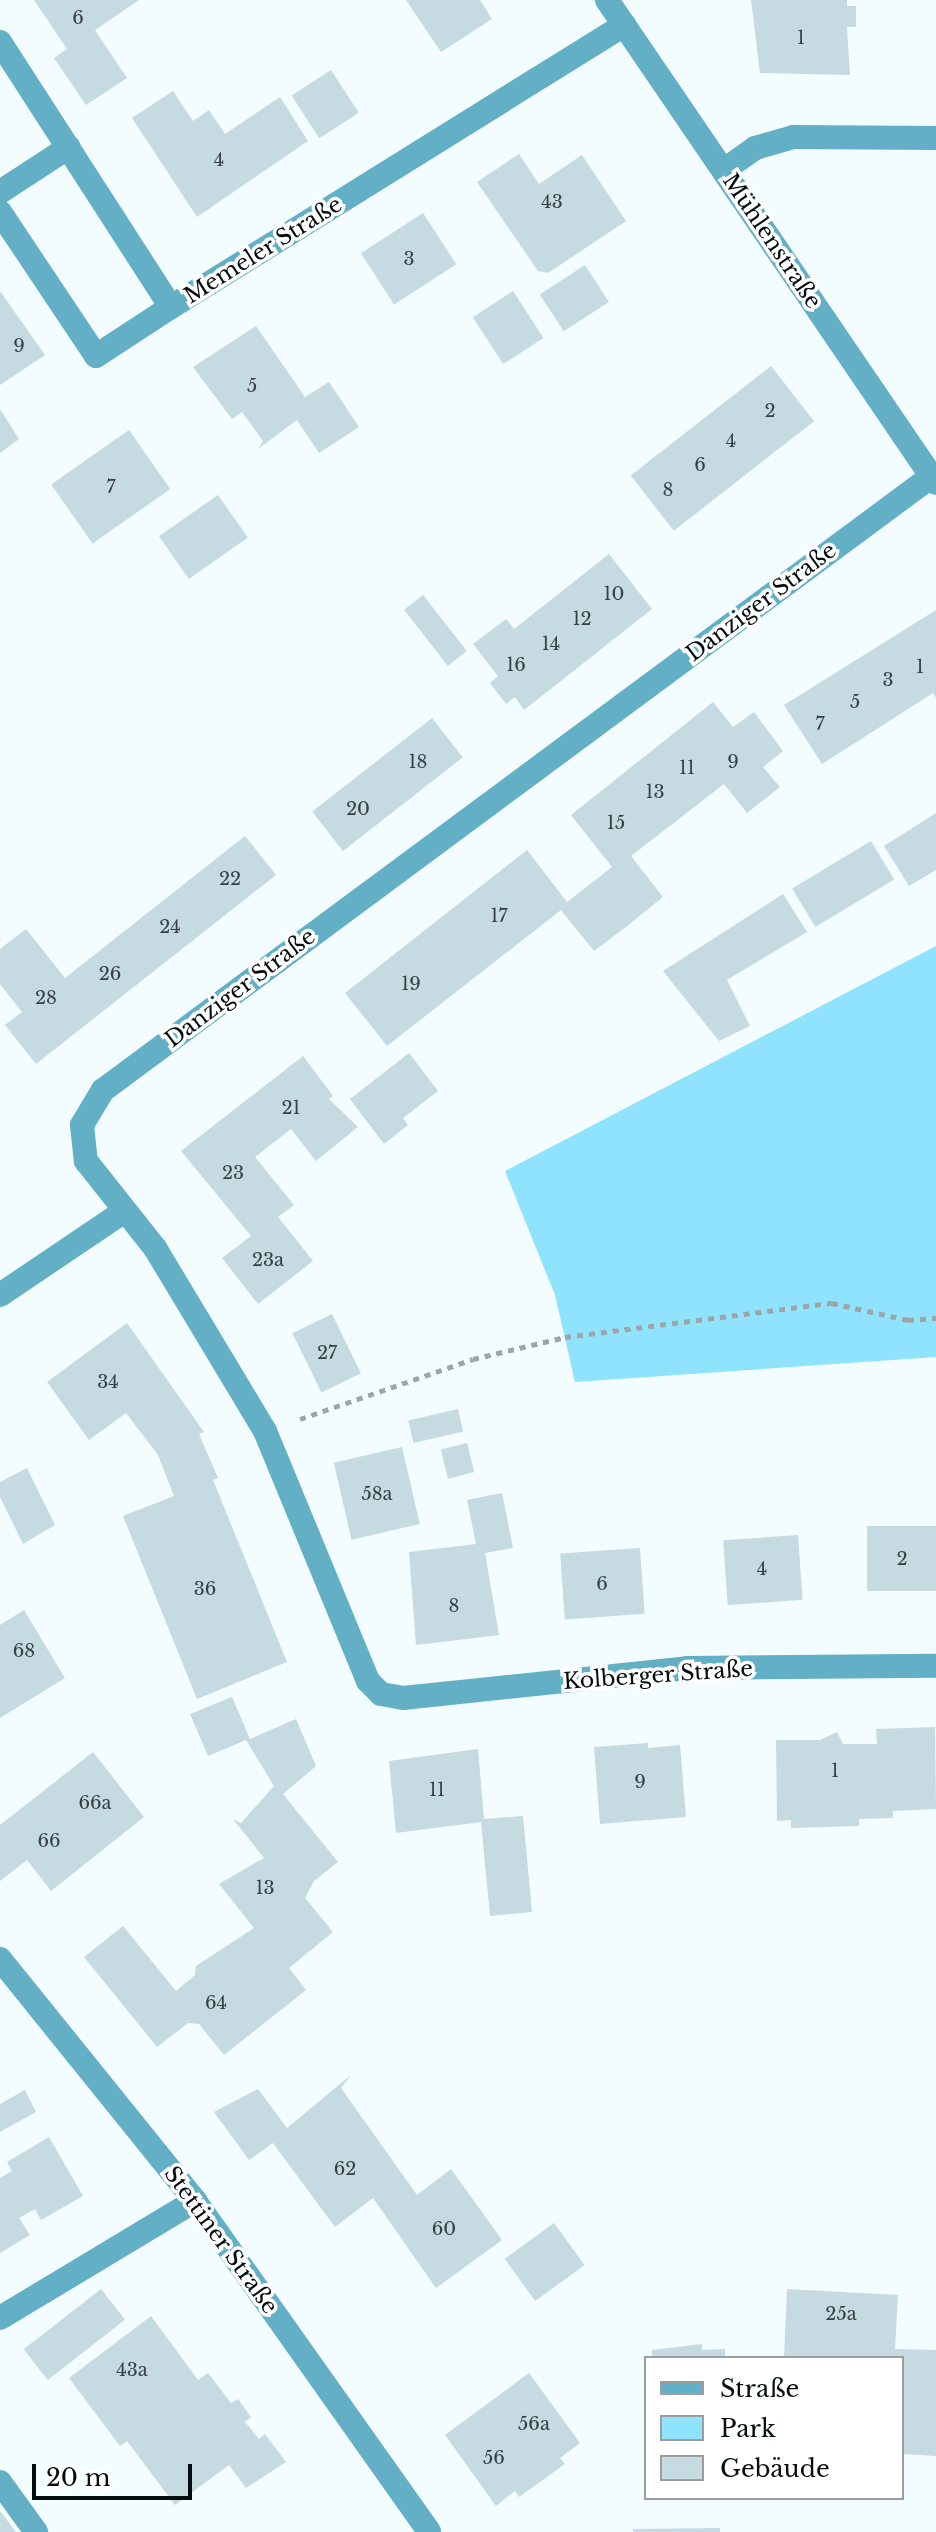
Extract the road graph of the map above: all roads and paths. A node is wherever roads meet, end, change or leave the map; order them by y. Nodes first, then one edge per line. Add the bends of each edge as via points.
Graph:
1 (607, 0) edge
2 (624, 25) junction
3 (0, 42) edge
4 (936, 138) edge
5 (69, 147) junction
6 (724, 170) junction
7 (0, 192) edge
8 (0, 212) edge
9 (171, 307) junction
10 (934, 479) edge
11 (123, 1212) junction
12 (0, 1295) edge
13 (936, 1318) edge
14 (265, 1431) junction
15 (936, 1666) edge
16 (381, 1694) joint
17 (0, 1959) edge
18 (195, 2201) junction
19 (0, 2318) edge
20 (0, 2482) edge
21 (36, 2532) edge
22 (429, 2532) edge

1 - 2 street, Mühlenstraße
2 - 6 street, Mühlenstraße
2 - 9 street, Memeler Straße
3 - 5 street, Memeler Straße
4 - 6 street via 793,137 755,148
5 - 7 street
5 - 9 street, Memeler Straße
6 - 10 street, Mühlenstraße
8 - 9 street via 96,356
10 - 11 street, Danziger Straße via 103,1090 82,1125 86,1161
11 - 12 street
11 - 14 street, Danziger Straße via 155,1248
13 - 14 path via 908,1320 832,1303 565,1337 473,1359
14 - 16 street, Danziger Straße via 368,1681
15 - 16 street, Kolberger Straße via 687,1668 403,1698
17 - 18 street, Stettiner Straße
18 - 19 street
18 - 22 street, Stettiner Straße
20 - 21 street

